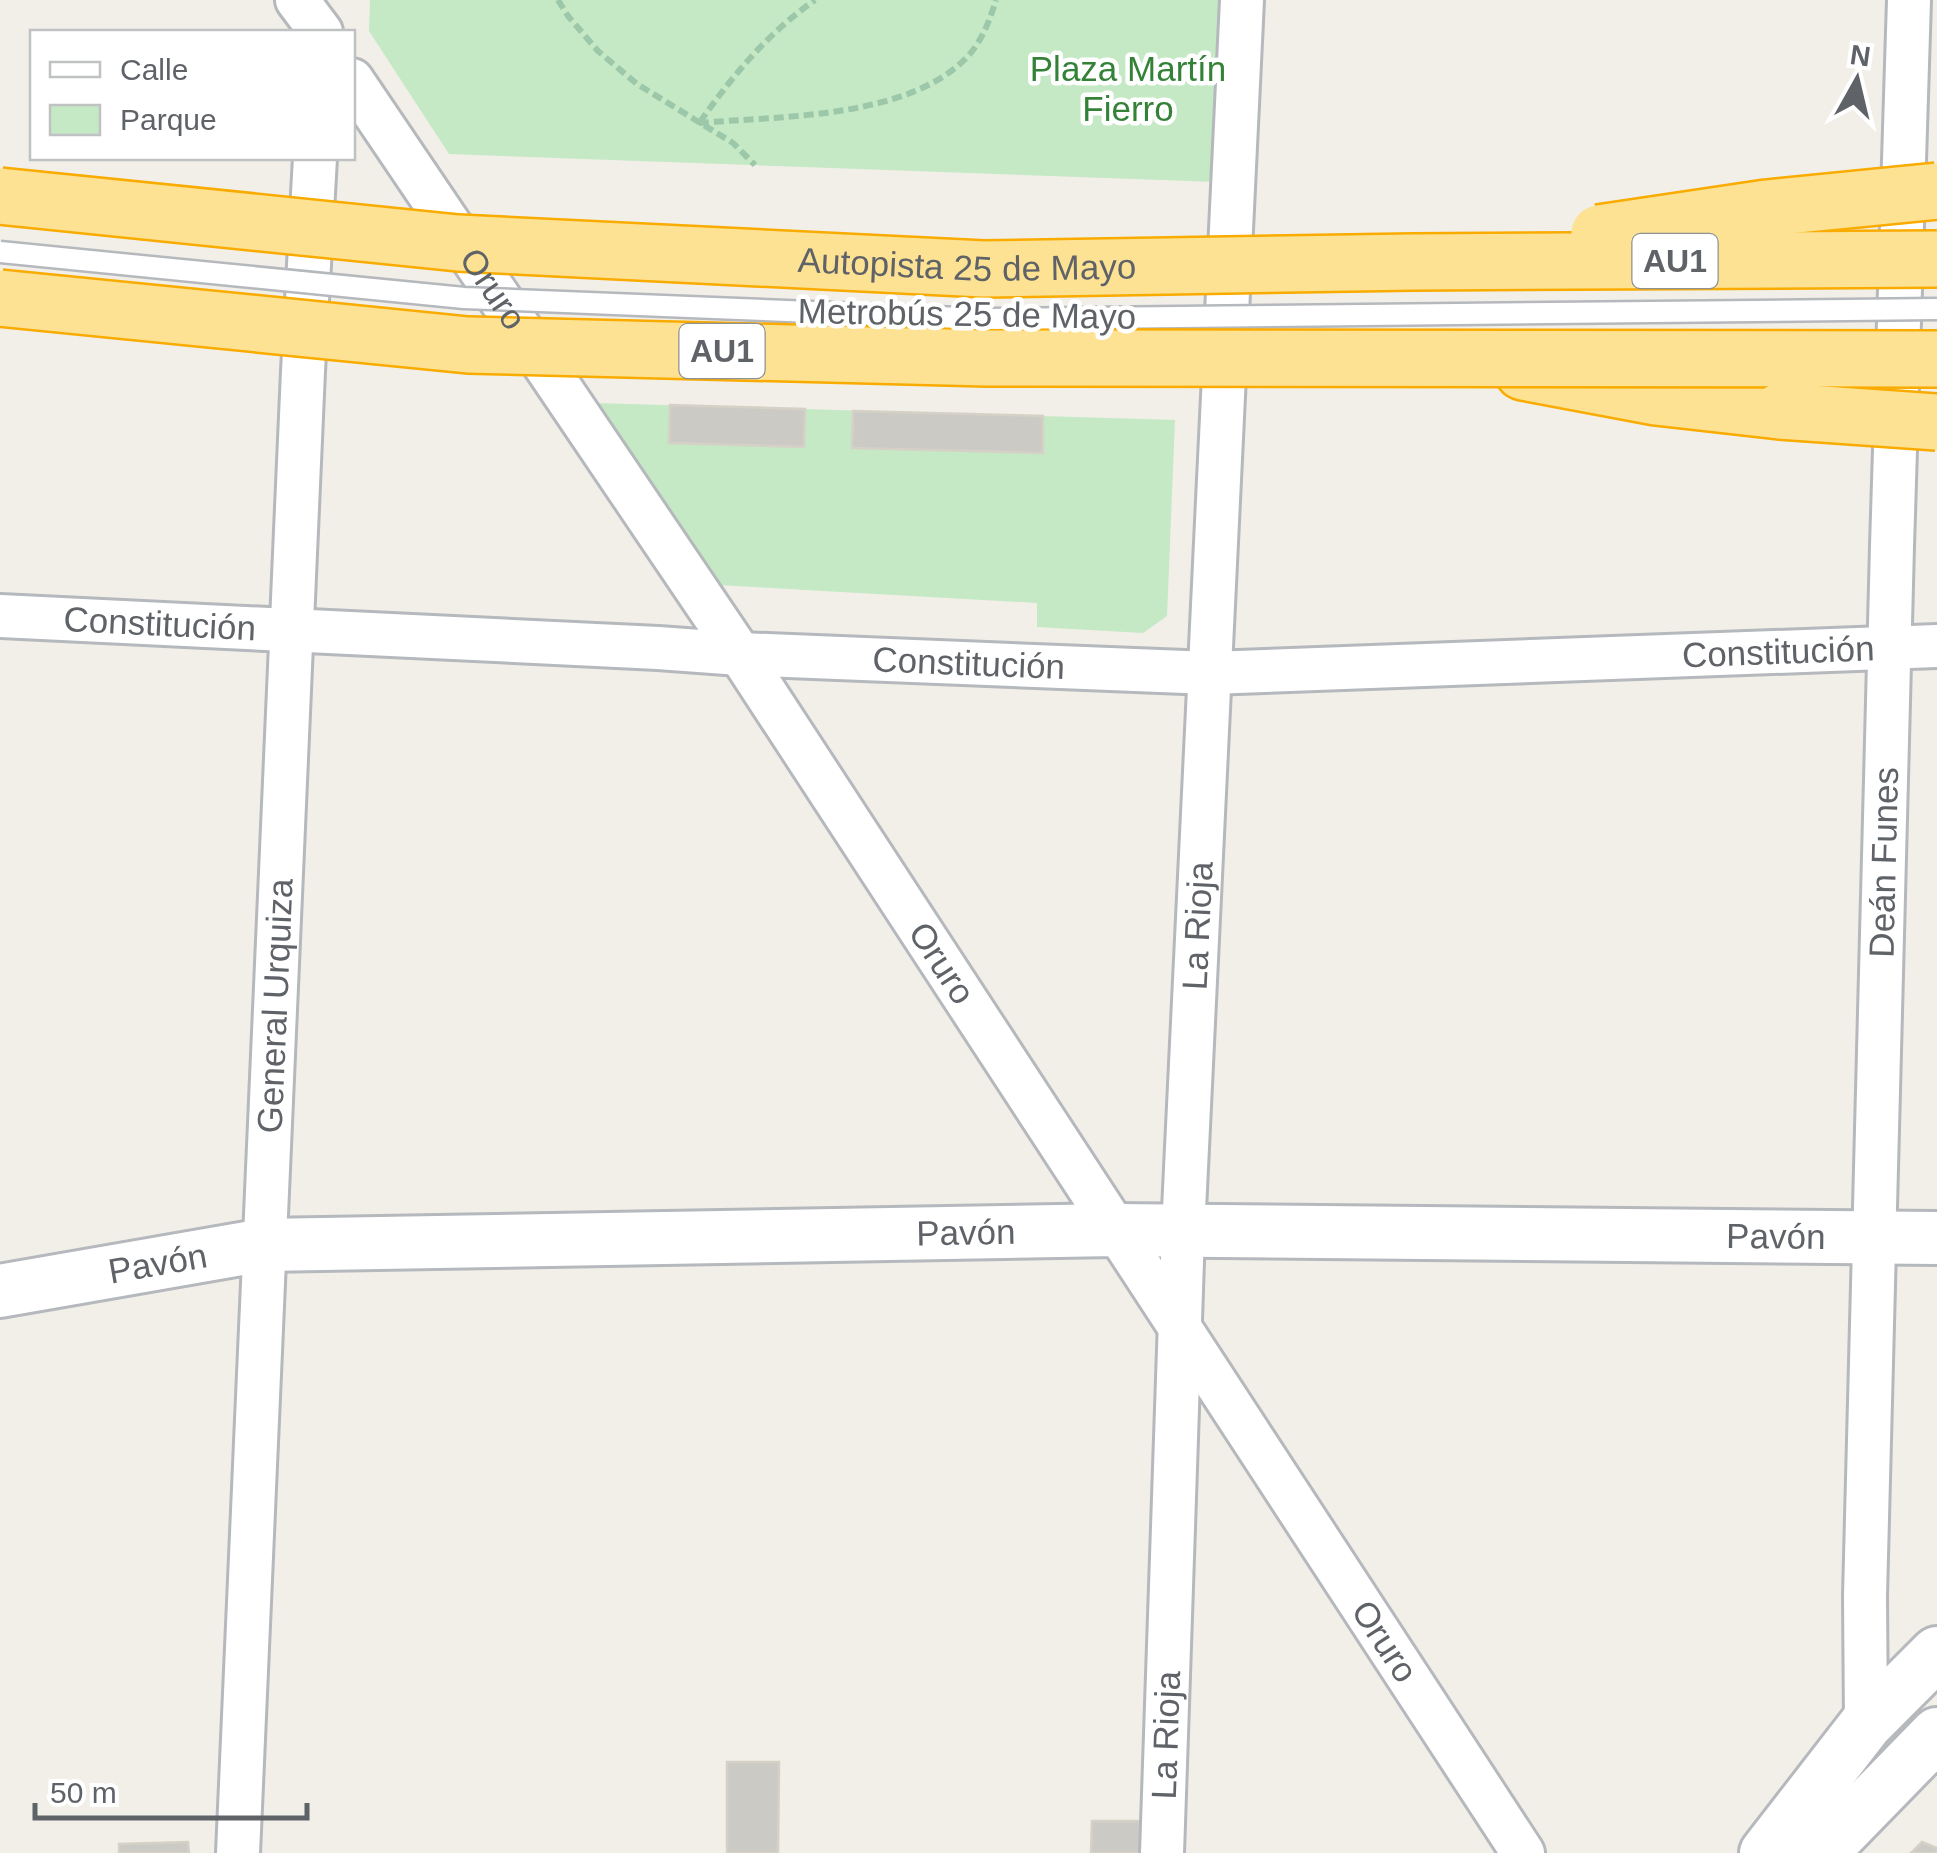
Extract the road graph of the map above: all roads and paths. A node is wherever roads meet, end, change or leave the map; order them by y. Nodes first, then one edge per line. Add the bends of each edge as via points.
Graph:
1 (297, 0) edge
2 (325, 0) edge
3 (558, 0) edge
4 (815, 0) edge
5 (996, 0) edge
6 (1242, 0) edge
7 (1909, 0) edge
8 (320, 30) edge
9 (322, 30) edge
10 (355, 84) edge
11 (700, 123) junction
12 (315, 160) edge
13 (755, 166) dead end
14 (1937, 191) edge
15 (0, 196) edge
16 (0, 252) edge
17 (1937, 259) edge
18 (1414, 262) junction
19 (0, 298) edge
20 (1937, 309) edge
21 (1446, 358) junction
22 (1937, 359) edge
23 (1937, 422) edge
24 (0, 616) edge
25 (292, 629) junction
26 (1937, 646) edge
27 (1889, 648) junction
28 (740, 654) junction
29 (1210, 673) junction
30 (1115, 1230) junction
31 (1183, 1230) junction
32 (1874, 1238) junction
33 (1937, 1238) edge
34 (264, 1245) junction
35 (0, 1291) edge
36 (1179, 1326) junction
37 (1937, 1653) edge
38 (1866, 1724) junction
39 (1937, 1734) edge
40 (238, 1853) edge
41 (1162, 1853) edge
42 (1523, 1853) edge
43 (1766, 1853) edge
44 (1822, 1853) edge

1 - 8 street
2 - 9 street
3 - 11 path via 598,52
4 - 11 path via 758,48
5 - 11 path via 969,54 938,80 886,103
6 - 29 street, La Rioja
7 - 27 street, Deán Funes
10 - 28 street, Oruro
11 - 13 path
12 - 25 street, General Urquiza
14 - 18 highway, bridge via 1766,208
15 - 18 highway, Autopista 25 de Mayo / AU1, bridge via 458,242 984,269
16 - 20 lane, Metrobús 25 de Mayo, bridge via 464,298 986,319
17 - 18 highway, Autopista 25 de Mayo / AU1, bridge
19 - 21 highway, AU1, bridge via 468,345 987,358
21 - 22 highway, AU1, bridge
21 - 23 highway, bridge via 1656,397
24 - 25 street, Constitución
25 - 28 street, Constitución
25 - 34 street, General Urquiza
26 - 27 street, Constitución
27 - 29 street, Constitución
27 - 32 street, Deán Funes
28 - 29 street, Constitución
28 - 30 street, Oruro
29 - 31 street, La Rioja
30 - 31 street, Pavón
30 - 34 street, Pavón
30 - 36 street, Oruro
31 - 32 street, Pavón
31 - 36 street, La Rioja
32 - 33 street, Pavón
32 - 38 street, Deán Funes
34 - 35 street, Pavón
34 - 40 street, General Urquiza
36 - 41 street, La Rioja
36 - 42 street, Oruro
37 - 38 street
38 - 43 street
39 - 44 street

